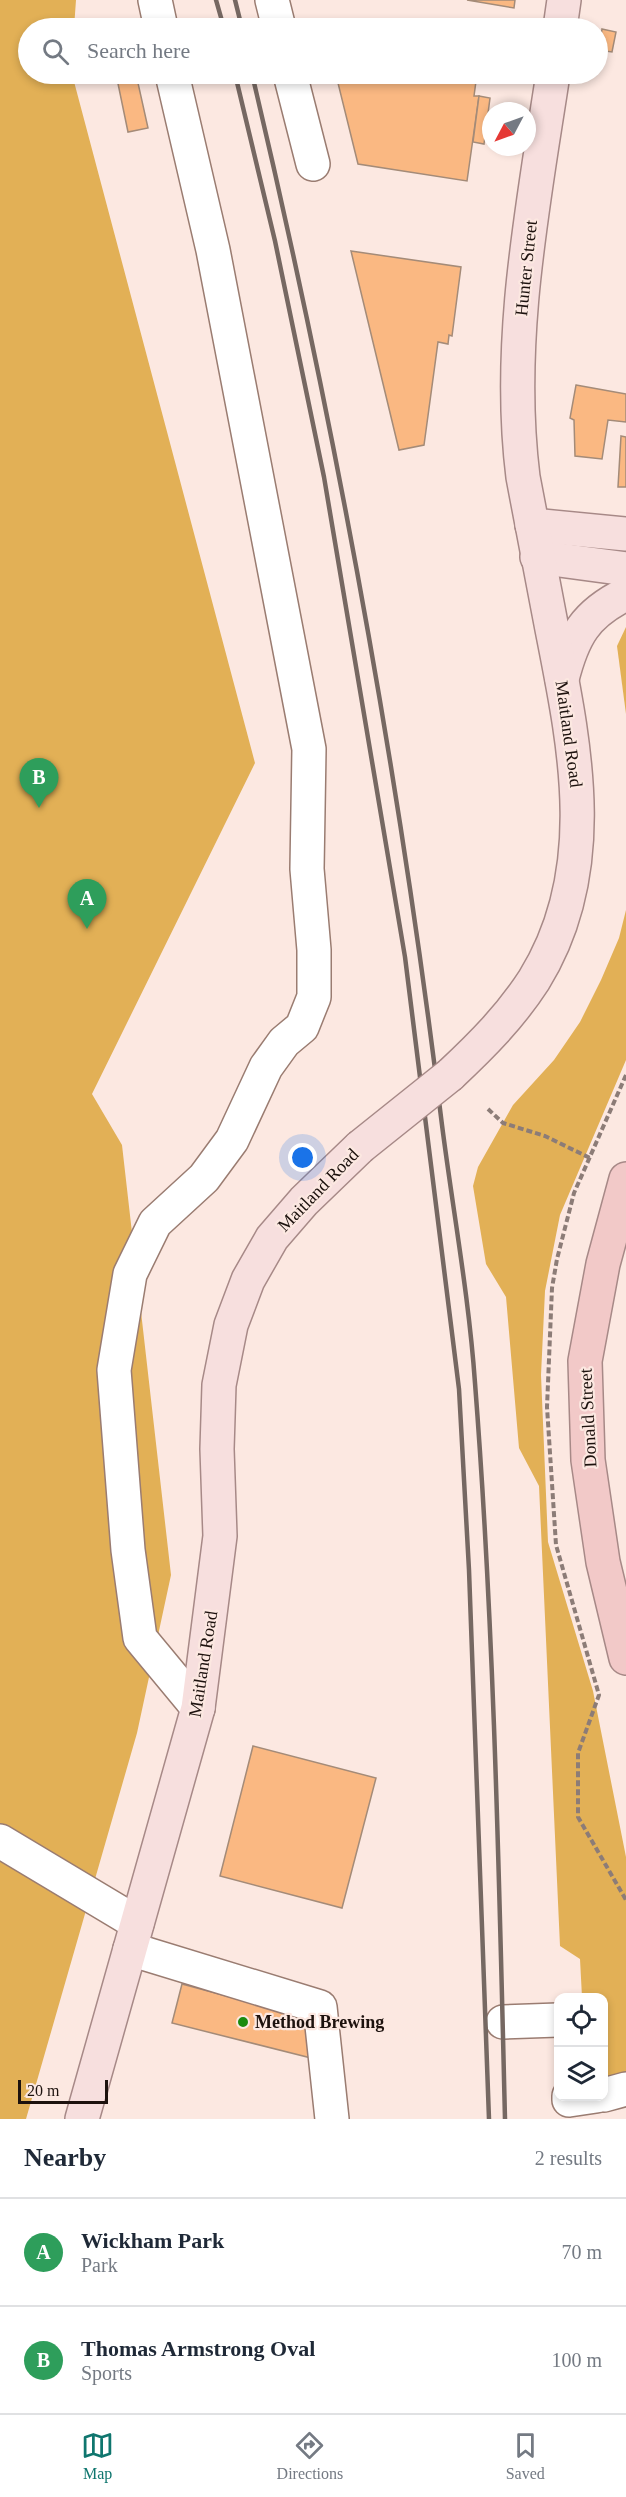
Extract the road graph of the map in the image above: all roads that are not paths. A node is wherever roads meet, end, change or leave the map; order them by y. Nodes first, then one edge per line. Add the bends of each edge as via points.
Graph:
1 (155, 0) edge
2 (272, 0) edge
3 (564, 0) edge
4 (159, 18) edge
5 (276, 18) edge
6 (561, 18) edge
7 (174, 84) edge
8 (293, 84) edge
9 (552, 84) edge
10 (313, 164) dead end
11 (521, 464) joint
12 (532, 525) junction
13 (626, 534) edge
14 (537, 557) junction
15 (626, 569) edge
16 (626, 594) edge
17 (562, 681) junction
18 (626, 1179) edge
19 (626, 1658) edge
20 (198, 1708) junction
21 (0, 1841) edge
22 (133, 1936) junction
23 (554, 2020) edge
24 (503, 2022) dead end
25 (626, 2089) edge
26 (608, 2094) edge
27 (82, 2119) edge
28 (332, 2119) edge

1 - 4 lane
2 - 5 lane
3 - 6 main road
7 - 20 lane via 213,250 309,749 307,869 314,950 314,997 302,1026 266,1067 232,1140 204,1178 155,1223 130,1275 114,1371 128,1550 140,1638
8 - 10 lane
9 - 11 main road, Hunter Street via 522,290
11 - 12 main road, Maitland Road
12 - 13 main road
12 - 14 main road, Maitland Road
14 - 15 main road
14 - 17 main road, Maitland Road
16 - 17 main road via 598,611 584,626 570,647
17 - 20 main road, Maitland Road, bridge via 576,762 579,825 567,899 535,978 501,1026 450,1075 360,1147 304,1201 272,1238 248,1280 231,1325 219,1385 220,1536
18 - 19 highway, Donald Street via 603,1264 585,1361 588,1460 603,1562
20 - 22 main road, Maitland Road
21 - 22 lane
22 - 27 main road, Maitland Road
22 - 28 lane via 320,2007
23 - 24 lane
25 - 26 lane

